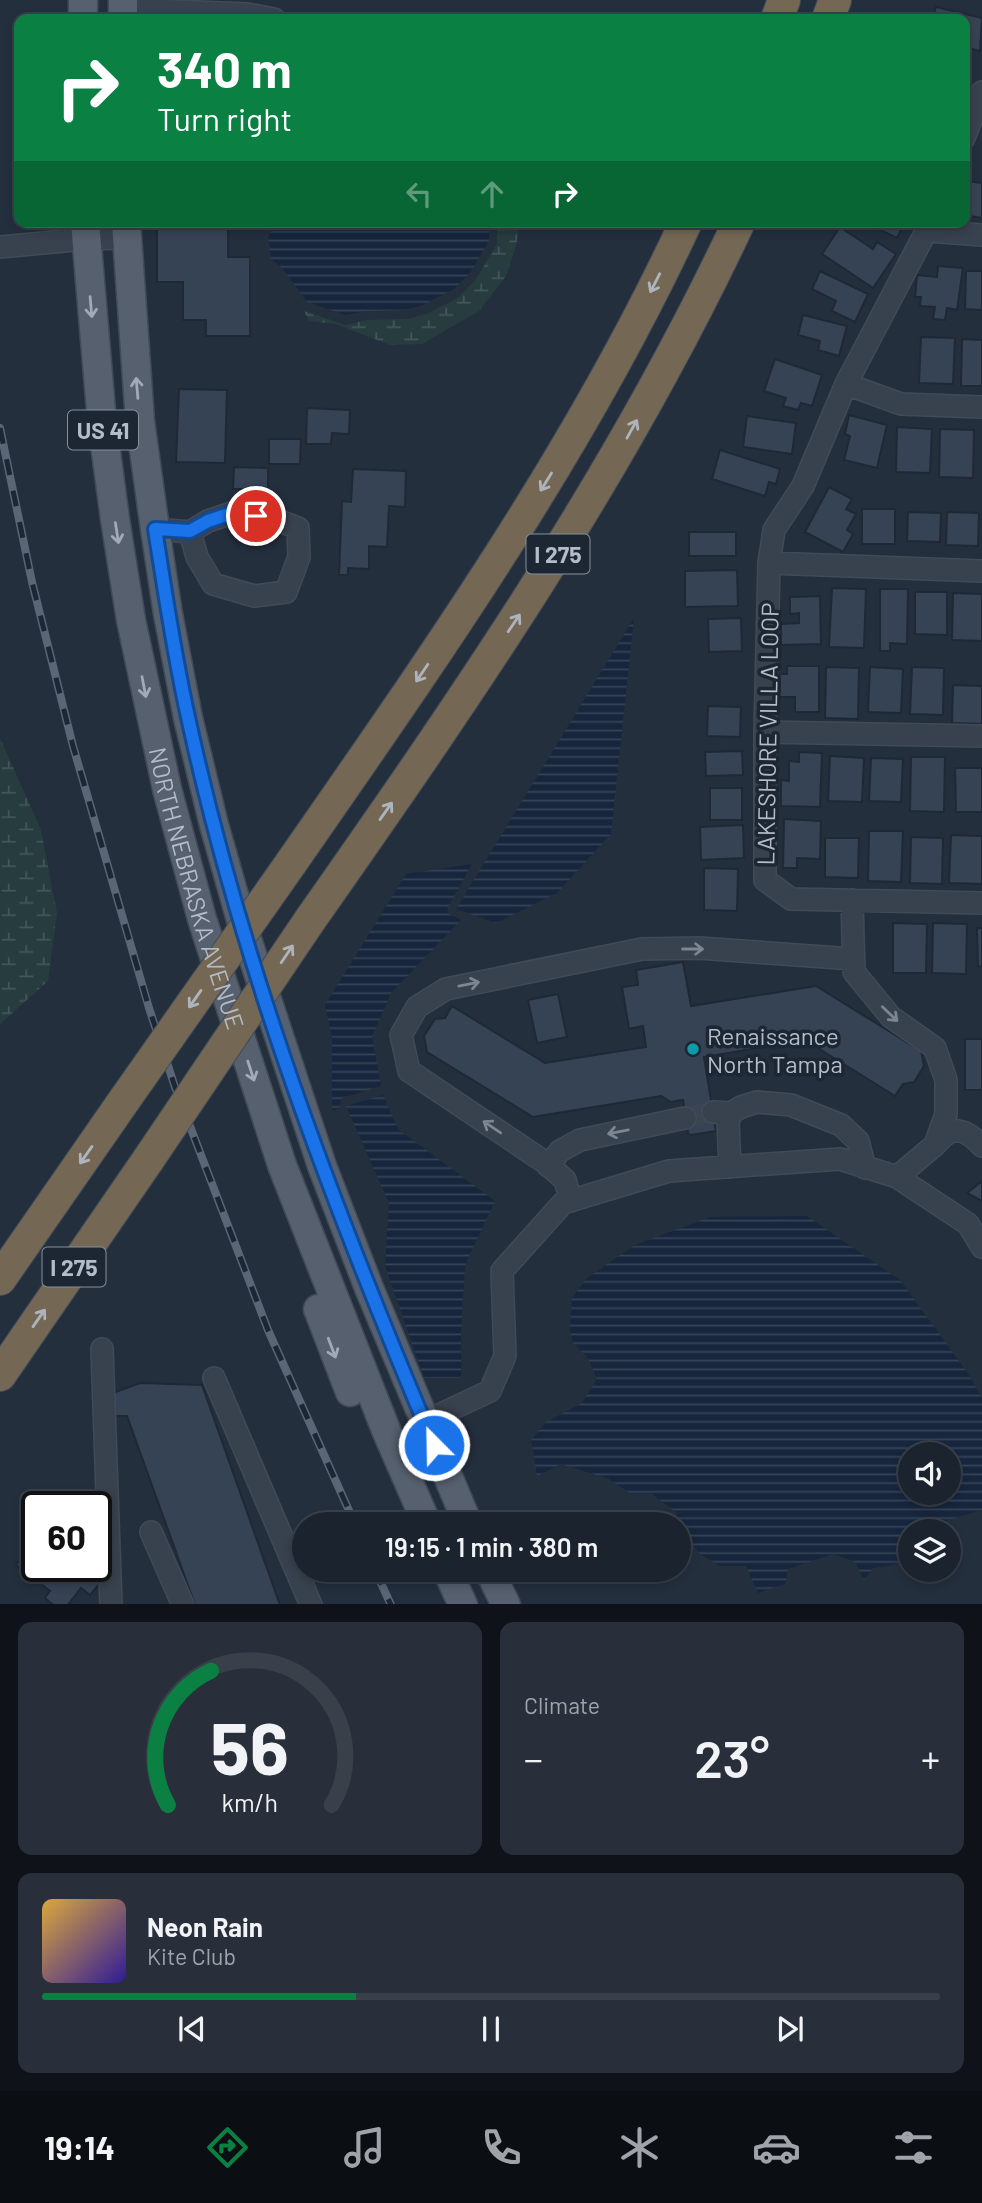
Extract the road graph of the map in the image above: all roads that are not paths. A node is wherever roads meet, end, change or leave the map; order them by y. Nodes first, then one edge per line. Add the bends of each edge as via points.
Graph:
1 (121, 7) edge
2 (168, 14) edge
3 (982, 92) edge
4 (970, 123) edge
5 (683, 228) edge
6 (737, 228) edge
7 (929, 228) edge
8 (942, 228) edge
9 (126, 230) edge
10 (85, 231) edge
11 (982, 235) edge
12 (0, 247) edge
13 (846, 384) junction
14 (982, 407) edge
15 (155, 529) junction
16 (190, 531) junction
17 (769, 563) junction
18 (982, 571) edge
19 (765, 732) junction
20 (982, 736) edge
21 (852, 900) junction
22 (982, 903) edge
23 (853, 959) junction
24 (685, 1118) tunnel mouth
25 (935, 1145) junction
26 (982, 1146) edge
27 (282, 1165) junction
28 (548, 1166) junction
29 (730, 1167) junction
30 (865, 1168) junction
31 (897, 1177) junction
32 (572, 1201) junction
33 (975, 1217) edge
34 (982, 1247) edge
35 (0, 1279) edge
36 (102, 1349) dead end
37 (0, 1375) edge
38 (214, 1378) dead end
39 (424, 1422) junction
40 (401, 1512) edge
41 (422, 1512) edge
42 (463, 1512) edge
43 (151, 1532) dead end
44 (431, 1582) edge
45 (452, 1582) edge
46 (495, 1582) edge
47 (111, 1604) edge
48 (183, 1604) edge
49 (311, 1604) edge
50 (442, 1604) edge
51 (463, 1604) edge
52 (506, 1604) edge

1 - 2 street
3 - 4 street
5 -> 35 highway, I 275, bridge via 586,414 446,638
37 -> 6 highway, I 275, bridge via 533,594 594,496
7 - 13 street, LAKESHORE VILLA LOOP
8 - 11 street
9 - 10 street
15 -> 9 main road, NORTH NEBRASKA AVENUE / US 41 via 140,421
10 - 12 street
10 -> 27 main road, NORTH NEBRASKA AVENUE / US 41 via 102,422 148,707 202,919
13 - 14 street via 901,404
13 - 17 street, LAKESHORE VILLA LOOP via 803,486 774,530
15 - 16 street
15 - 39 main road, NORTH NEBRASKA AVENUE / US 41 via 188,718 243,927 322,1166
16 - 16 street via 235,512 298,528 299,557 286,592 254,596 213,584 197,557
17 - 18 street
17 - 19 street, LAKESHORE VILLA LOOP
19 - 20 street
19 - 21 street, LAKESHORE VILLA LOOP via 765,880 791,899
21 - 22 street, LAKESHORE VILLA LOOP
21 - 23 street
23 -> 25 street via 854,972 891,1017 935,1048 946,1080 946,1114
28 -> 23 street via 409,1071 401,1035 417,1007 446,989 642,950 699,948
24 -> 28 street via 580,1140 560,1151
25 - 26 street via 946,1132 957,1130
25 - 31 street
27 - 39 main road via 312,1201 393,1397 402,1409
27 -> 40 main road via 298,1255
27 - 41 main road, NORTH NEBRASKA AVENUE / US 41
28 - 32 street via 565,1181
29 - 30 street via 840,1159
29 - 30 street via 728,1122 722,1113 757,1102 792,1105 841,1125 858,1141
29 - 32 street via 669,1171
30 - 31 street
31 - 33 street
32 - 39 street via 563,1203 502,1271 505,1356 490,1391
33 - 34 street
36 - 47 street
38 - 49 street
39 - 42 main road, NORTH NEBRASKA AVENUE / US 41
43 - 48 street
44 - 50 main road
45 - 51 main road
46 - 52 main road

